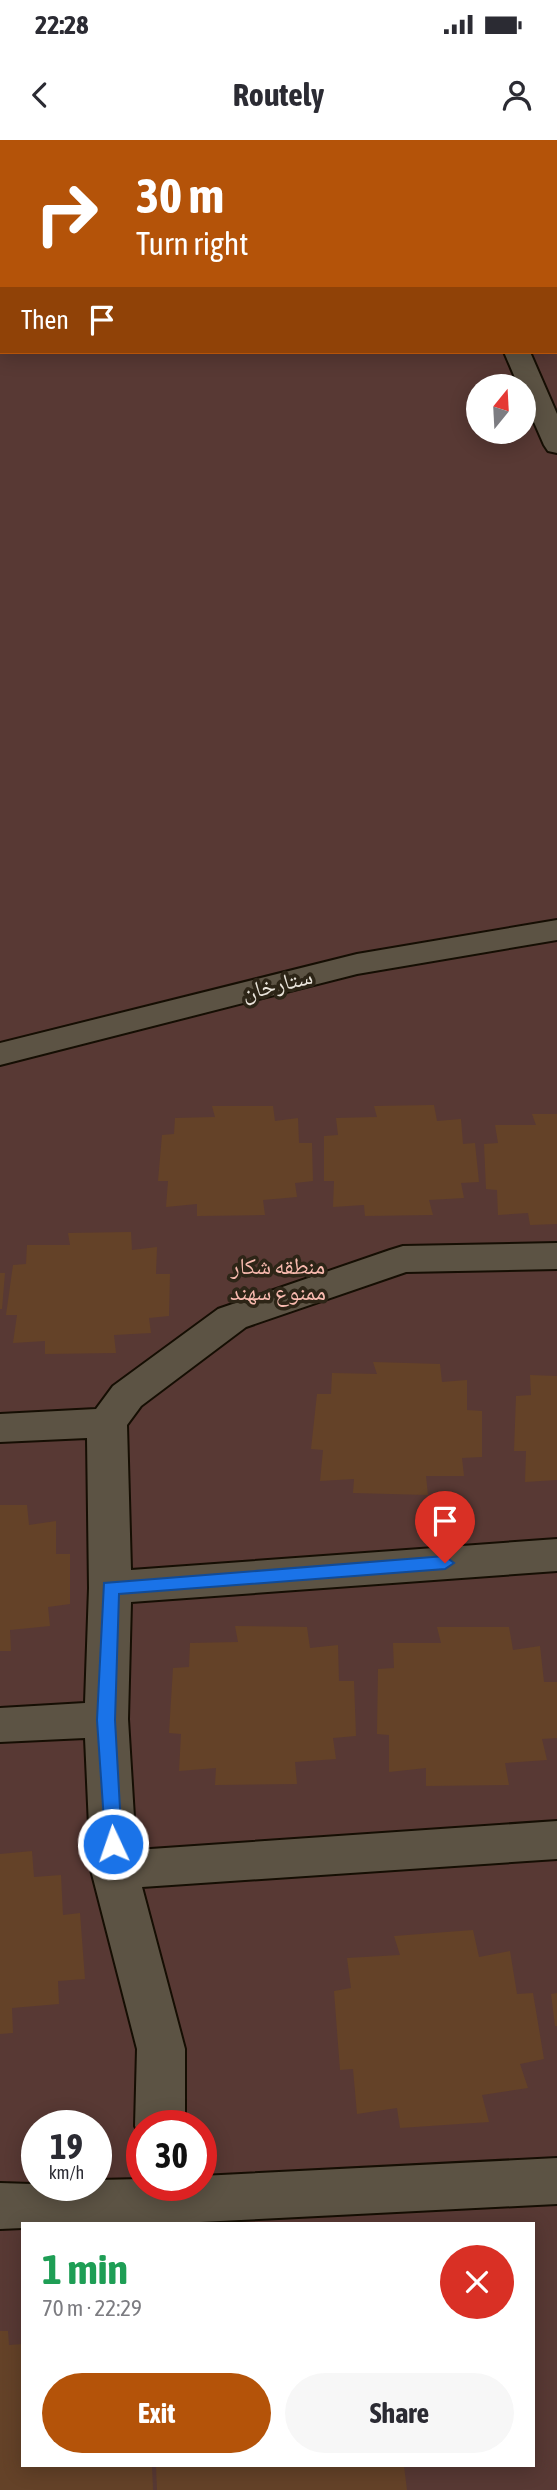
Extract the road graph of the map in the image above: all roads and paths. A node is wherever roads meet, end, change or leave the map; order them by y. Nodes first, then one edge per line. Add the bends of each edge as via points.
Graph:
1 (518, 354) edge
2 (557, 446) edge
3 (557, 930) edge
4 (0, 1054) edge
5 (557, 1256) edge
6 (107, 1423) junction
7 (0, 1428) edge
8 (557, 1555) edge
9 (110, 1588) junction
10 (106, 1720) junction
11 (0, 1725) edge
12 (557, 1840) edge
13 (114, 1870) junction
14 (160, 2110) edge
15 (557, 2181) edge
16 (217, 2192) edge
17 (126, 2197) edge
18 (0, 2206) edge

1 - 2 street
3 - 4 street, ستارخان via 357,964
5 - 6 street via 403,1259 232,1318 127,1395
6 - 7 street
6 - 9 street
8 - 9 street
9 - 10 street
10 - 11 street
10 - 13 street
12 - 13 street
13 - 14 street via 161,2049
15 - 16 street
17 - 18 street

